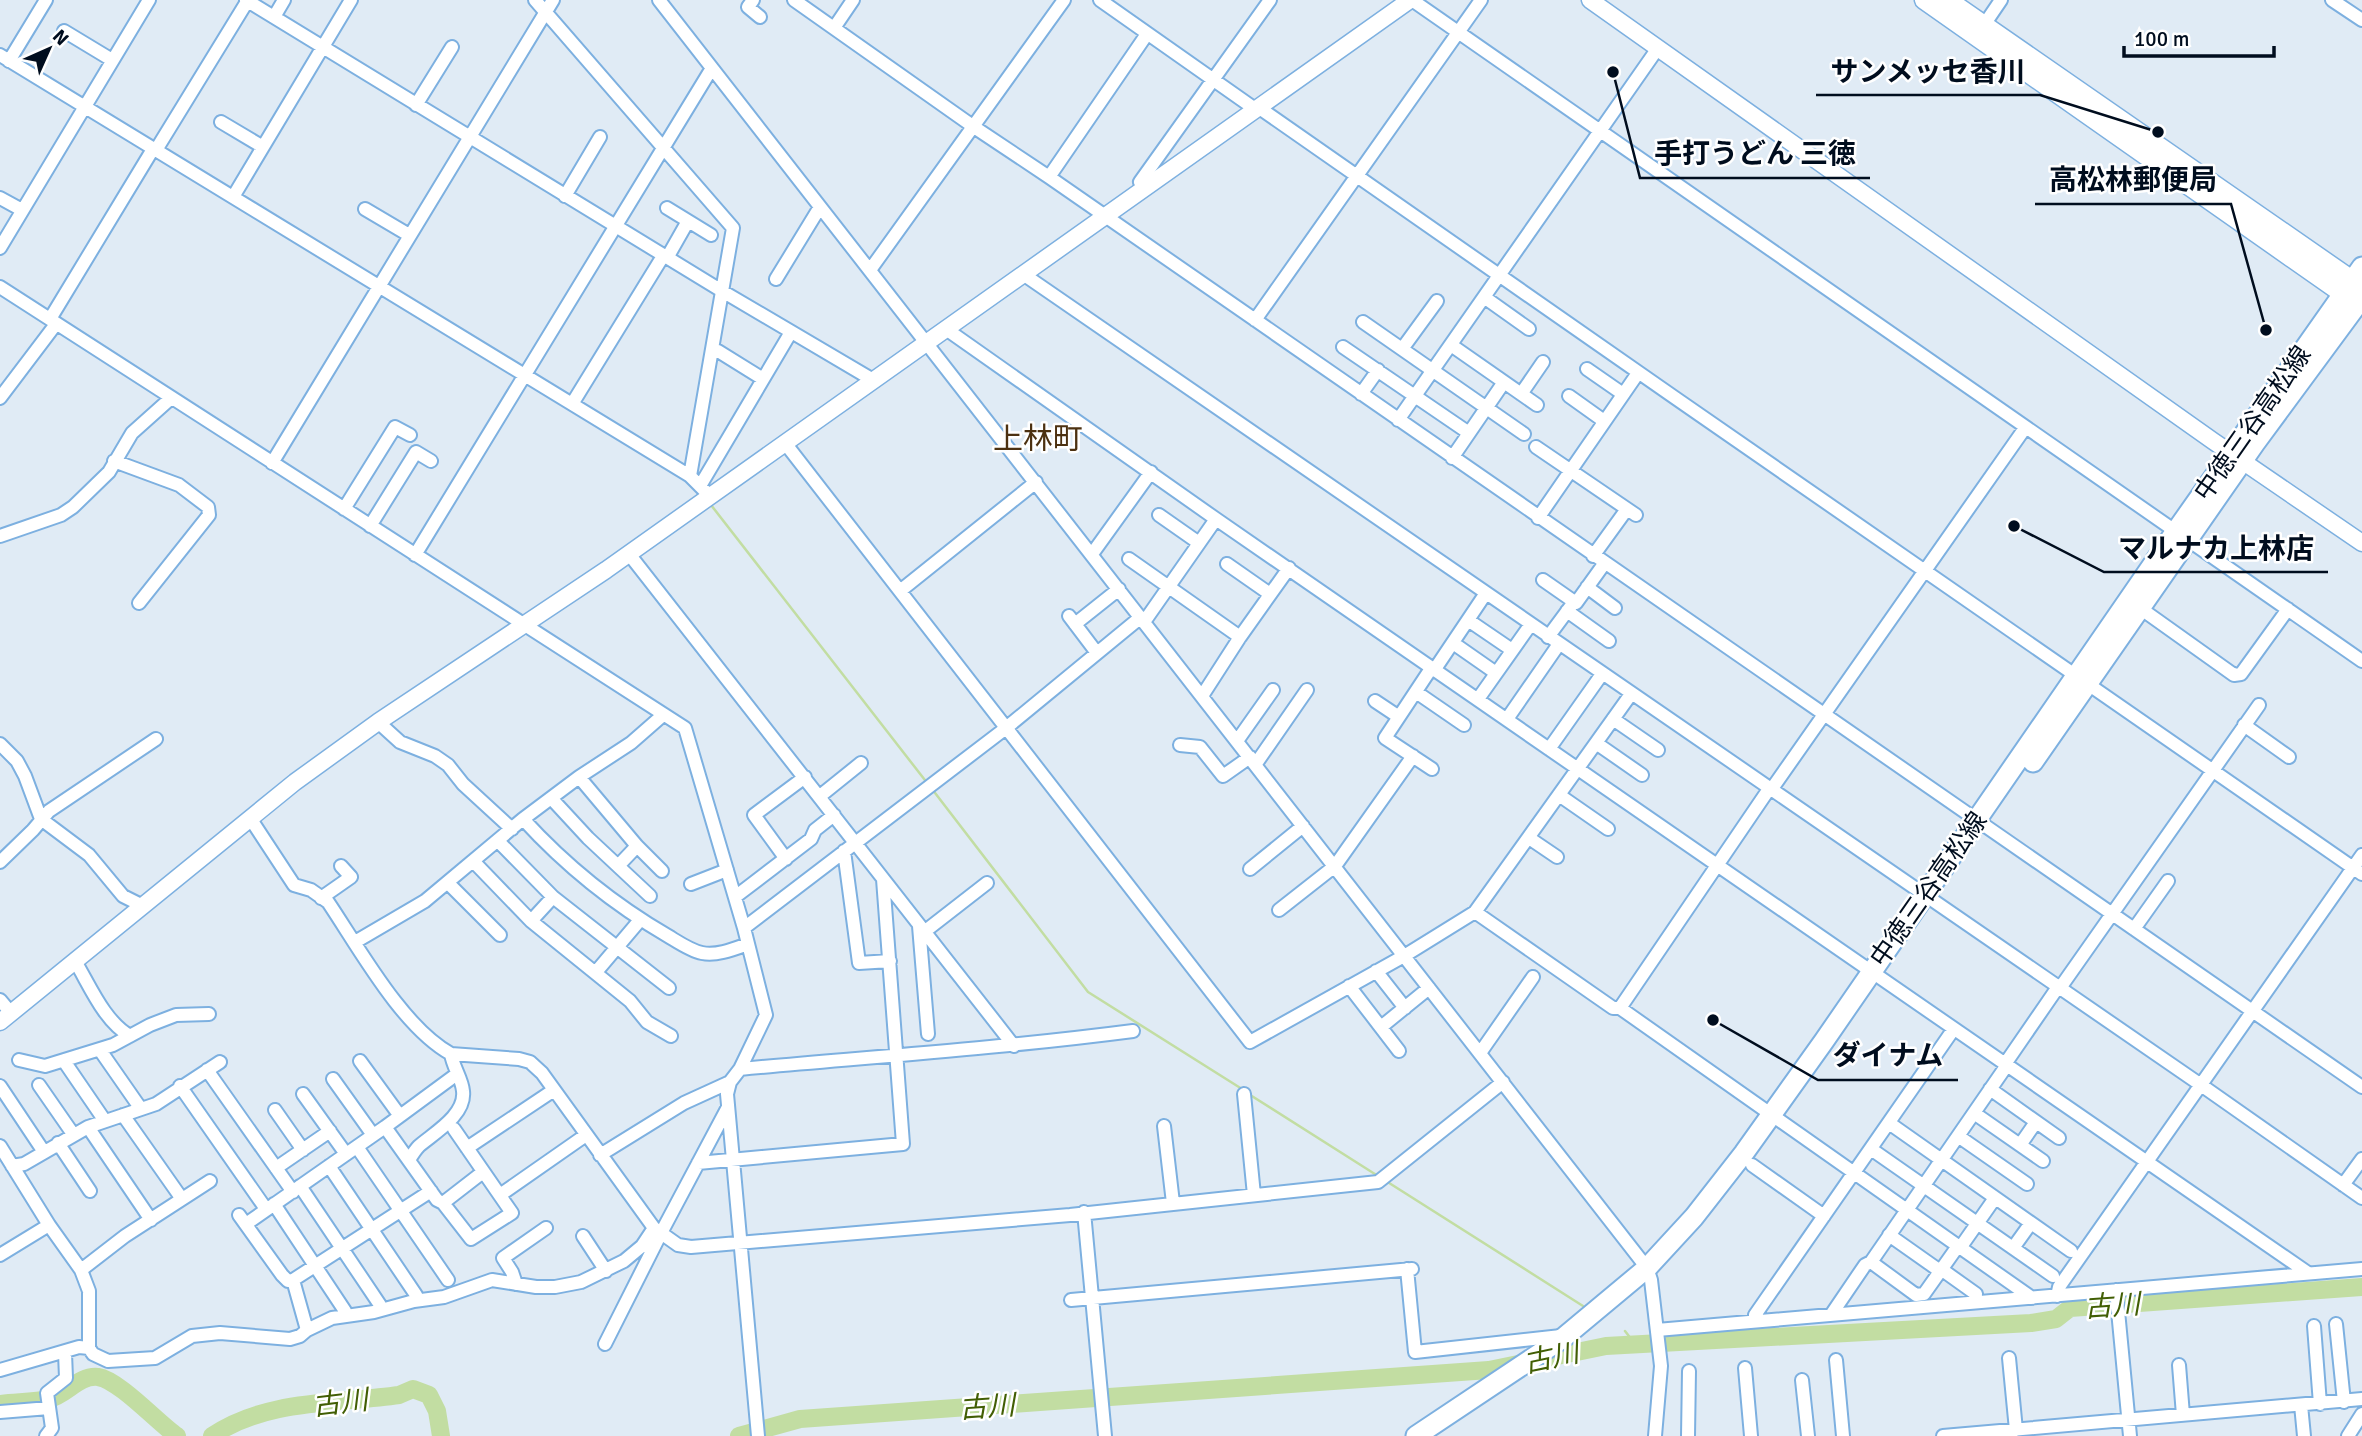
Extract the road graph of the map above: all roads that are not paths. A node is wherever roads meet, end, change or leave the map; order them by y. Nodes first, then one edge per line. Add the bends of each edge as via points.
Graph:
1 (46, 0) edge
2 (149, 0) edge
3 (247, 0) edge
4 (284, 0) edge
5 (351, 0) edge
6 (535, 0) edge
7 (553, 0) edge
8 (659, 0) edge
9 (753, 0) edge
10 (794, 0) edge
11 (853, 0) edge
12 (1064, 0) edge
13 (1100, 0) edge
14 (1270, 0) edge
15 (1409, 0) edge
16 (1480, 0) edge
17 (1590, 0) edge
18 (1924, 0) edge
19 (1948, 0) edge
20 (2001, 0) edge
21 (2332, 0) edge
22 (546, 12) junction
23 (274, 17) junction
24 (760, 17) dead end
25 (2362, 20) edge
26 (1984, 25) junction
27 (834, 28) junction
28 (64, 31) dead end
29 (1458, 33) junction
30 (1147, 34) junction
31 (322, 46) junction
32 (452, 47) dead end
33 (1658, 48) junction
34 (5, 58) edge
35 (112, 60) junction
36 (712, 68) junction
37 (1213, 80) junction
38 (416, 105) junction
39 (84, 107) junction
40 (1257, 108) junction
41 (221, 122) dead end
42 (974, 127) junction
43 (1599, 131) junction
44 (600, 137) dead end
45 (470, 138) junction
46 (263, 147) junction
47 (664, 149) junction
48 (154, 150) junction
49 (1356, 176) junction
50 (1049, 177) junction
51 (1144, 188) junction
52 (565, 196) junction
53 (233, 197) junction
54 (0, 198) edge
55 (820, 207) junction
56 (667, 208) dead end
57 (365, 209) dead end
58 (22, 210) junction
59 (1105, 216) junction
60 (688, 221) junction
61 (617, 227) junction
62 (409, 235) junction
63 (711, 235) dead end
64 (0, 247) edge
65 (665, 257) junction
66 (870, 270) junction
67 (1023, 274) junction
68 (1499, 275) junction
69 (776, 279) dead end
70 (378, 286) junction
71 (2, 291) edge
72 (722, 291) junction
73 (2357, 291) edge
74 (1484, 297) junction
75 (1437, 301) dead end
76 (1255, 320) junction
77 (53, 321) junction
78 (1363, 322) dead end
79 (946, 328) junction
80 (1529, 329) dead end
81 (791, 332) junction
82 (927, 342) junction
83 (1451, 345) junction
84 (1343, 347) dead end
85 (1402, 349) junction
86 (718, 351) dead end
87 (1543, 362) dead end
88 (1587, 369) dead end
89 (1378, 370) junction
90 (1433, 371) junction
91 (1637, 373) junction
92 (525, 376) junction
93 (763, 379) junction
94 (873, 380) junction
95 (1504, 382) junction
96 (1361, 394) junction
97 (1521, 394) junction
98 (1623, 394) junction
99 (1415, 396) junction
100 (1569, 396) dead end
101 (0, 398) edge
102 (170, 399) junction
103 (572, 404) junction
104 (1537, 405) dead end
105 (1487, 407) junction
106 (1398, 420) junction
107 (1604, 421) junction
108 (2025, 428) junction
109 (1469, 433) junction
110 (1524, 434) dead end
111 (410, 435) dead end
112 (785, 443) junction
113 (1536, 447) dead end
114 (2237, 457) junction
115 (1452, 458) junction
116 (114, 461) junction
117 (431, 461) dead end
118 (272, 463) junction
119 (1570, 470) junction
120 (1151, 472) junction
121 (690, 476) junction
122 (1036, 482) junction
123 (705, 491) junction
124 (344, 509) junction
125 (1159, 515) dead end
126 (1538, 518) junction
127 (1216, 519) junction
128 (370, 526) junction
129 (2183, 535) junction
130 (0, 536) edge
131 (1199, 543) junction
132 (2362, 543) edge
133 (629, 554) junction
134 (1092, 554) junction
135 (415, 555) junction
136 (1129, 559) dead end
137 (1598, 560) junction
138 (1227, 564) dead end
139 (1289, 568) junction
140 (1924, 572) junction
141 (1543, 580) dead end
142 (1169, 587) junction
143 (1587, 587) junction
144 (1119, 589) junction
145 (900, 591) junction
146 (1486, 593) junction
147 (1270, 594) junction
148 (139, 603) dead end
149 (1570, 606) junction
150 (1615, 608) dead end
151 (2140, 608) junction
152 (2288, 609) junction
153 (1143, 620) junction
154 (1468, 620) junction
155 (1531, 624) junction
156 (525, 625) junction
157 (1240, 637) junction
158 (1554, 640) junction
159 (1609, 640) dead end
160 (1452, 642) junction
161 (1513, 650) junction
162 (1097, 653) junction
163 (2362, 661) edge
164 (1434, 668) junction
165 (1496, 673) junction
166 (1602, 674) junction
167 (2083, 679) junction
168 (1273, 690) dead end
169 (1307, 690) dead end
170 (1416, 692) junction
171 (1631, 694) junction
172 (1202, 696) junction
173 (1478, 699) junction
174 (1375, 701) dead end
175 (2259, 705) dead end
176 (659, 713) junction
177 (1823, 715) junction
178 (1399, 717) junction
179 (1507, 719) junction
180 (1613, 719) junction
181 (378, 722) junction
182 (1464, 725) dead end
183 (2244, 725) junction
184 (1006, 728) junction
185 (156, 739) dead end
186 (1237, 741) junction
187 (1596, 743) junction
188 (0, 744) edge
189 (1180, 744) dead end
190 (1549, 749) junction
191 (1658, 750) dead end
192 (1413, 756) junction
193 (2289, 757) dead end
194 (1252, 761) junction
195 (861, 763) dead end
196 (1578, 768) junction
197 (1432, 769) dead end
198 (2211, 771) junction
199 (1642, 775) dead end
200 (579, 777) junction
201 (805, 777) junction
202 (1770, 790) junction
203 (1559, 794) junction
204 (820, 796) junction
205 (551, 798) junction
206 (834, 815) junction
207 (250, 818) junction
208 (41, 819) junction
209 (523, 819) junction
210 (1982, 822) junction
211 (1303, 826) junction
212 (512, 829) junction
213 (1608, 829) dead end
214 (1529, 838) junction
215 (498, 841) junction
216 (637, 846) junction
217 (849, 847) junction
218 (2362, 855) edge
219 (1557, 857) dead end
220 (786, 859) junction
221 (0, 862) edge
222 (474, 862) junction
223 (1717, 865) junction
224 (341, 866) dead end
225 (618, 866) junction
226 (1335, 866) junction
227 (1250, 869) dead end
228 (727, 870) junction
229 (662, 871) dead end
230 (2358, 871) edge
231 (883, 879) junction
232 (2168, 881) dead end
233 (448, 883) junction
234 (988, 883) dead end
235 (691, 884) dead end
236 (650, 896) dead end
237 (553, 897) junction
238 (735, 897) junction
239 (321, 898) junction
240 (1930, 899) junction
241 (143, 906) junction
242 (1279, 910) dead end
243 (1475, 912) junction
244 (2113, 914) junction
245 (640, 919) junction
246 (531, 921) junction
247 (744, 928) junction
248 (922, 929) junction
249 (2134, 929) junction
250 (500, 934) dead end
251 (355, 942) junction
252 (748, 944) junction
253 (617, 946) junction
254 (1404, 956) junction
255 (75, 961) junction
256 (890, 961) junction
257 (1377, 971) junction
258 (596, 972) junction
259 (1877, 975) junction
260 (1533, 977) dead end
261 (1349, 986) junction
262 (669, 988) dead end
263 (1429, 988) junction
264 (2059, 988) junction
265 (0, 1000) edge
266 (1405, 1007) junction
267 (1620, 1008) junction
268 (2252, 1012) junction
269 (209, 1014) dead end
270 (5, 1018) edge
271 (1381, 1027) junction
272 (1953, 1030) junction
273 (1133, 1031) dead end
274 (928, 1034) dead end
275 (130, 1036) junction
276 (671, 1036) dead end
277 (1014, 1046) junction
278 (1399, 1051) dead end
279 (1480, 1053) junction
280 (102, 1054) dead end
281 (451, 1054) junction
282 (897, 1054) junction
283 (19, 1060) dead end
284 (360, 1061) dead end
285 (220, 1062) dead end
286 (66, 1064) dead end
287 (2006, 1064) junction
288 (740, 1069) junction
289 (207, 1070) junction
290 (457, 1074) junction
291 (333, 1079) dead end
292 (730, 1082) junction
293 (1503, 1082) junction
294 (39, 1085) dead end
295 (2201, 1085) junction
296 (0, 1086) edge
297 (180, 1086) junction
298 (2362, 1087) edge
299 (1990, 1089) junction
300 (554, 1090) junction
301 (303, 1094) dead end
302 (1244, 1094) dead end
303 (728, 1107) junction
304 (141, 1110) junction
305 (275, 1110) dead end
306 (1974, 1112) junction
307 (123, 1115) junction
308 (400, 1116) junction
309 (1777, 1118) junction
310 (105, 1121) junction
311 (2036, 1122) junction
312 (1889, 1123) junction
313 (1164, 1126) dead end
314 (88, 1127) junction
315 (385, 1127) junction
316 (454, 1129) dead end
317 (330, 1131) junction
318 (73, 1134) junction
319 (586, 1135) junction
320 (373, 1136) junction
321 (1958, 1136) junction
322 (2059, 1138) dead end
323 (58, 1143) junction
324 (2020, 1145) junction
325 (0, 1146) edge
326 (357, 1147) junction
327 (467, 1148) junction
328 (1871, 1149) junction
329 (303, 1150) junction
330 (44, 1152) junction
331 (346, 1154) junction
332 (600, 1155) junction
333 (2362, 1159) edge
334 (409, 1160) junction
335 (1941, 1160) junction
336 (733, 1161) junction
337 (2043, 1161) dead end
338 (698, 1163) junction
339 (2147, 1163) junction
340 (1752, 1165) junction
341 (12, 1166) junction
342 (329, 1166) junction
343 (276, 1168) junction
344 (483, 1172) junction
345 (1854, 1174) junction
346 (210, 1181) dead end
347 (2027, 1184) dead end
348 (2343, 1185) junction
349 (1924, 1186) junction
350 (297, 1189) junction
351 (90, 1191) dead end
352 (431, 1191) junction
353 (500, 1195) junction
354 (1254, 1195) junction
355 (1995, 1198) junction
356 (2362, 1198) edge
357 (182, 1199) junction
358 (443, 1203) junction
359 (1173, 1203) junction
360 (270, 1207) junction
361 (1906, 1210) junction
362 (401, 1211) junction
363 (1078, 1213) junction
364 (1824, 1216) junction
365 (151, 1220) junction
366 (1977, 1223) junction
367 (2031, 1223) junction
368 (49, 1225) junction
369 (546, 1227) dead end
370 (372, 1230) junction
371 (657, 1230) junction
372 (583, 1236) dead end
373 (1889, 1236) junction
374 (740, 1243) junction
375 (1959, 1247) junction
376 (2013, 1248) junction
377 (342, 1249) junction
378 (2071, 1251) dead end
379 (0, 1255) edge
380 (1871, 1262) junction
381 (315, 1267) junction
382 (2362, 1269) edge
383 (81, 1270) junction
384 (1941, 1270) junction
385 (606, 1271) junction
386 (2308, 1273) junction
387 (1649, 1274) junction
388 (2053, 1276) dead end
389 (293, 1280) junction
390 (448, 1280) dead end
391 (516, 1284) junction
392 (2116, 1290) junction
393 (1976, 1294) dead end
394 (416, 1295) dead end
395 (2057, 1296) junction
396 (2032, 1298) junction
397 (1090, 1299) junction
398 (1071, 1300) dead end
399 (380, 1305) dead end
400 (345, 1311) dead end
401 (1755, 1315) dead end
402 (1831, 1315) junction
403 (307, 1330) junction
404 (1657, 1333) junction
405 (1571, 1336) junction
406 (605, 1344) dead end
407 (89, 1348) junction
408 (65, 1353) junction
409 (2009, 1358) dead end
410 (1836, 1360) dead end
411 (2179, 1365) dead end
412 (1745, 1367) dead end
413 (0, 1370) edge
414 (1689, 1371) dead end
415 (1802, 1380) dead end
416 (2362, 1399) edge
417 (48, 1402) junction
418 (2344, 1402) junction
419 (2320, 1404) junction
420 (2301, 1405) junction
421 (0, 1412) edge
422 (2362, 1414) edge
423 (2183, 1415) junction
424 (2129, 1420) junction
425 (2016, 1430) junction
426 (46, 1436) edge
427 (758, 1436) edge
428 (1105, 1436) edge
429 (1416, 1436) edge
430 (1440, 1436) edge
431 (1655, 1436) edge
432 (1688, 1436) edge
433 (1751, 1436) edge
434 (1808, 1436) edge
435 (1843, 1436) edge
436 (1943, 1436) edge
437 (2130, 1436) edge
438 (2304, 1436) edge
439 (2348, 1436) edge

1 - 34 street
2 - 35 street
3 - 23 street
3 - 48 street
4 - 23 street
5 - 31 street
6 - 22 street
7 - 22 street
8 - 36 street
9 - 24 street via 748,7
10 - 27 street
11 - 27 street
12 - 42 street
13 - 30 street
14 - 37 street
15 - 29 street
15 - 40 street
16 - 29 street
17 - 33 street
18 - 73 main road
19 - 26 main road
20 - 26 street
21 - 25 street
22 - 45 street
22 - 47 street
23 - 31 street
26 - 73 main road
27 - 42 street
28 - 35 street
29 - 43 street
29 - 49 street
30 - 37 street
30 - 50 street
31 - 38 street
31 - 46 street
32 - 38 street
33 - 43 street
33 - 114 street
34 - 39 street
35 - 39 street
36 - 47 street
36 - 55 street
37 - 40 street
37 - 51 street via 1140,182
38 - 45 street
39 - 48 street
39 - 58 street
40 - 49 street
40 - 51 street
41 - 46 street
42 - 50 street
42 - 66 street
43 - 68 street
43 - 108 street
44 - 52 street
45 - 52 street
45 - 62 street
46 - 53 street
47 - 61 street
47 - 72 street via 733,228
48 - 53 street
48 - 77 street
49 - 68 street
49 - 76 street
50 - 59 street
51 - 59 street
52 - 61 street
53 - 70 street
54 - 58 street
55 - 66 street
55 - 69 street
56 - 60 street
57 - 62 street
58 - 64 street
59 - 67 street
59 - 76 street
60 - 63 street
60 - 65 street
61 - 65 street
61 - 92 street
62 - 70 street
65 - 72 street
65 - 103 street
66 - 82 street
67 - 79 street
67 - 146 street
68 - 74 street
68 - 91 street
70 - 92 street
70 - 118 street
71 - 77 street
72 - 81 street
72 - 121 street
73 - 114 main road, 中徳三谷高松線
74 - 80 street
74 - 83 street
75 - 85 street
76 - 96 street
77 - 101 street
77 - 102 street
78 - 85 street
79 - 82 street
79 - 120 street
81 - 93 street
81 - 94 street
82 - 94 street
82 - 122 street
83 - 90 street
83 - 95 street
84 - 89 street
85 - 90 street
86 - 93 street
87 - 97 street
88 - 98 street
89 - 96 street
89 - 99 street
90 - 99 street
90 - 105 street
91 - 98 street
91 - 140 street
92 - 103 street
92 - 135 street
93 - 123 street
94 - 112 street
95 - 97 street
95 - 105 street
96 - 106 street
97 - 104 street
98 - 107 street
99 - 106 street
99 - 109 street
100 - 107 street
102 - 116 street via 132,433
102 - 118 street
103 - 121 street
105 - 109 street
105 - 110 street
106 - 115 street
107 - 119 street
108 - 129 street
108 - 140 street
109 - 115 street
111 - 124 street via 395,427
112 - 123 street
112 - 145 street
113 - 119 street
114 - 129 main road, 中徳三谷高松線
114 - 132 street
115 - 126 street
116 - 130 street via 110,472 67,511
116 - 148 street via 180,485 208,507 209,515
117 - 128 street via 416,452
118 - 124 street
119 - 126 street
119 - 137 street via 1631,512
120 - 127 street
120 - 134 street
121 - 123 street
122 - 134 street
122 - 145 street
123 - 133 street
124 - 128 street
125 - 131 street
126 - 137 street
127 - 131 street
127 - 139 street
128 - 135 street
129 - 151 main road, 中徳三谷高松線
129 - 152 street
129 - 167 main road, 中徳三谷高松線
131 - 142 street
133 - 156 street
133 - 201 street
134 - 144 street
135 - 156 street
136 - 142 street
137 - 143 street
137 - 177 street
138 - 147 street
139 - 147 street
139 - 164 street
140 - 167 street
140 - 177 street
141 - 149 street
142 - 153 street
142 - 157 street
143 - 149 street
143 - 150 street
144 - 153 street
144 - 162 street via 1072,620
145 - 184 street
146 - 154 street
146 - 155 street
147 - 157 street
149 - 158 street
149 - 159 street
151 - 152 street via 2234,676 2241,674
151 - 167 main road, 中徳三谷高松線
152 - 163 street
153 - 162 street
153 - 172 street
154 - 160 street
154 - 161 street
155 - 158 street
155 - 161 street
156 - 176 street
156 - 181 street
157 - 172 street
158 - 166 street
158 - 179 street
160 - 164 street
160 - 165 street
161 - 165 street
162 - 184 street
164 - 170 street
164 - 173 street
165 - 173 street
166 - 171 street
166 - 190 street
167 - 198 street
167 - 210 main road, 中徳三谷高松線
168 - 186 street
169 - 194 street
170 - 178 street
170 - 182 street
171 - 180 street
171 - 202 street
172 - 186 street
173 - 179 street
174 - 178 street
175 - 183 street
176 - 200 street via 631,743
176 - 228 street via 685,728
177 - 202 street
177 - 210 street
178 - 192 street via 1385,738
179 - 190 street
180 - 187 street
180 - 191 street
181 - 207 street
181 - 212 street via 400,742 448,765
183 - 193 street
183 - 198 street
184 - 217 street
184 - 261 street via 1250,1042
185 - 208 street via 73,792
186 - 194 street
187 - 196 street
187 - 199 street
188 - 208 street via 17,761
189 - 194 street via 1200,747 1223,776
190 - 196 street
192 - 197 street
192 - 226 street
194 - 211 street
195 - 204 street
196 - 203 street
196 - 223 street
198 - 230 street
198 - 244 street
200 - 205 street
200 - 216 street
201 - 204 street
201 - 220 street via 754,815
202 - 223 street
202 - 240 street
203 - 213 street
203 - 214 street
204 - 206 street
205 - 209 street
205 - 225 street
206 - 217 street
206 - 220 street
207 - 239 street via 294,885
207 - 241 street
208 - 221 street
208 - 241 street via 89,855 123,896
209 - 212 street
209 - 245 street via 556,855
210 - 240 main road, 中徳三谷高松線
210 - 244 street
211 - 226 street
211 - 227 street via 1268,861
212 - 215 street
214 - 219 street
214 - 243 street
215 - 222 street
215 - 237 street
216 - 225 street
216 - 229 street
217 - 231 street
217 - 247 street
217 - 256 street via 859,963
218 - 230 street
220 - 238 street
222 - 233 street
222 - 246 street
223 - 259 street
223 - 267 street
224 - 239 street via 351,877
225 - 236 street
226 - 242 street
226 - 254 street
228 - 235 street
228 - 238 street
230 - 268 street
231 - 248 street
231 - 256 street
232 - 249 street
233 - 250 street
233 - 251 street
234 - 248 street
237 - 246 street
237 - 253 street
238 - 247 street
239 - 251 street
240 - 259 main road, 中徳三谷高松線
240 - 264 street
241 - 255 street
243 - 254 street
243 - 267 street via 1613,1008
244 - 249 street
244 - 264 street
245 - 252 street via 700,953 716,954
245 - 253 street
246 - 258 street
247 - 252 street
248 - 274 street
248 - 277 street
249 - 268 street
251 - 281 street via 404,1013
252 - 288 street via 766,1016
253 - 258 street
253 - 262 street
254 - 257 street
254 - 263 street
255 - 270 street
255 - 275 street via 120,1031
256 - 282 street
257 - 261 street
257 - 266 street
258 - 276 street via 647,1022
259 - 272 street
259 - 309 main road, 中徳三谷高松線
260 - 279 street
261 - 271 street
263 - 266 street
263 - 279 street
264 - 287 street
264 - 295 street
265 - 270 street
266 - 271 street
267 - 309 street
268 - 295 street
268 - 298 street
269 - 275 street via 176,1015
271 - 278 street
272 - 287 street
272 - 312 street
273 - 277 street
275 - 283 street via 45,1066
277 - 282 street
279 - 293 street
280 - 304 street
281 - 290 street
281 - 300 street via 530,1062
282 - 288 street
282 - 336 street via 903,1144
284 - 308 street
285 - 289 street
286 - 310 street
287 - 299 street
287 - 339 street
288 - 292 street
289 - 297 street
289 - 343 street
290 - 308 street
290 - 334 street via 464,1097 459,1110 417,1147
291 - 320 street
292 - 303 street
292 - 332 street via 684,1103
293 - 354 street via 1378,1182
293 - 387 street
294 - 318 street
295 - 339 street
295 - 348 street
296 - 330 street
297 - 304 street
297 - 360 street
299 - 306 street
299 - 311 street
300 - 319 street
300 - 327 street
301 - 317 street
302 - 354 street
303 - 336 street
303 - 338 street
304 - 307 street
305 - 329 street
306 - 321 street
306 - 324 street
307 - 310 street
307 - 357 street
308 - 315 street
309 - 340 main road, 中徳三谷高松線
309 - 345 street
309 - 387 main road, 中徳三谷高松線
310 - 314 street
311 - 322 street
311 - 324 street
312 - 328 street
312 - 335 street
313 - 359 street
314 - 318 street
314 - 365 street
315 - 320 street
315 - 334 street
316 - 327 street
317 - 329 street
317 - 331 street
318 - 323 street
319 - 332 street
319 - 353 street
320 - 326 street
321 - 335 street
321 - 347 street
323 - 330 street
323 - 351 street
324 - 337 street
325 - 341 street
326 - 331 street
326 - 362 street
327 - 344 street
328 - 345 street
328 - 349 street
329 - 343 street
330 - 341 street
331 - 342 street
332 - 371 street
333 - 348 street
334 - 352 street
335 - 349 street
335 - 355 street
336 - 338 street
336 - 374 street
338 - 371 street
339 - 386 street
339 - 395 street
340 - 364 street
340 - 387 main road, 中徳三谷高松線 via 1703,1225
341 - 368 street
342 - 350 street
342 - 370 street
343 - 350 street
344 - 353 street
344 - 358 street
345 - 361 street
345 - 364 street
346 - 357 street
348 - 356 street
349 - 361 street
349 - 366 street
350 - 360 street
350 - 377 street
352 - 358 street
352 - 362 street
353 - 358 street via 512,1213 471,1239
354 - 359 street
355 - 366 street
355 - 367 street
357 - 365 street
359 - 363 street
360 - 381 street
360 - 389 street via 243,1219 282,1275
361 - 373 street
361 - 375 street
362 - 370 street
362 - 390 street
363 - 374 street
363 - 397 street
364 - 401 street
365 - 383 street
366 - 375 street
366 - 376 street
367 - 376 street
367 - 378 street
368 - 379 street
368 - 383 street
369 - 391 street via 503,1258
370 - 377 street
370 - 394 street
371 - 374 street via 678,1245
371 - 385 street
371 - 406 street
372 - 385 street
373 - 380 street
373 - 384 street
374 - 427 street
375 - 384 street
375 - 396 street
376 - 388 street
377 - 381 street
377 - 399 street
380 - 384 street via 1916,1295 1924,1294
380 - 402 street
381 - 389 street
381 - 400 street
382 - 386 street
383 - 407 street via 89,1291
384 - 393 street
385 - 391 street via 555,1287
386 - 392 street
387 - 404 street
387 - 405 main road, 中徳三谷高松線
389 - 403 street
391 - 403 street via 492,1280 444,1297 332,1318
392 - 395 street
392 - 424 street
395 - 396 street
396 - 402 street
397 - 398 street
397 - 405 street via 1409,1269 1415,1352
397 - 428 street
402 - 404 street
403 - 407 street via 290,1339 220,1333 192,1336 155,1358 107,1361
404 - 431 street via 1661,1366
405 - 429 main road, 中徳三谷高松線
405 - 430 main road, 中徳三谷高松線 via 1530,1377
407 - 408 street
408 - 413 street
408 - 417 street via 66,1378
409 - 425 street
410 - 435 street
411 - 423 street
412 - 433 street
414 - 432 street
415 - 434 street
416 - 418 street
417 - 421 street
417 - 426 street via 52,1429
418 - 419 street
418 - 419 street via 2337,1329 2314,1330
419 - 420 street
420 - 423 street
420 - 438 street
422 - 439 street
423 - 424 street
424 - 425 street
424 - 437 street
425 - 436 street

